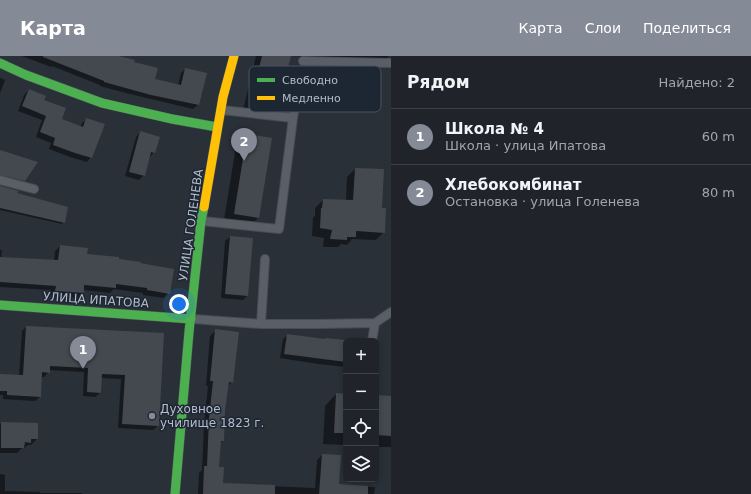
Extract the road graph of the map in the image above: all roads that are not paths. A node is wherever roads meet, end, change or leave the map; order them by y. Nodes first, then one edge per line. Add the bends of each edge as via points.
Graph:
1 (234, 56) edge
2 (303, 61) dead end
3 (391, 63) edge
4 (0, 64) edge
5 (221, 110) junction
6 (294, 112) edge
7 (293, 118) junction
8 (217, 127) junction
9 (0, 180) edge
10 (34, 189) dead end
11 (201, 221) junction
12 (265, 259) dead end
13 (0, 304) edge
14 (391, 312) edge
15 (191, 319) junction
16 (375, 323) junction
17 (261, 324) junction
18 (372, 338) edge
19 (175, 494) edge

1 - 5 main road, УЛИЦА ГОЛЕНЕВА
2 - 3 lane
4 - 8 main road via 102,103
5 - 7 lane
5 - 8 main road, УЛИЦА ГОЛЕНЕВА
6 - 7 lane
7 - 11 lane via 279,229
8 - 11 main road, УЛИЦА ГОЛЕНЕВА
9 - 10 lane
11 - 15 main road, УЛИЦА ГОЛЕНЕВА
12 - 17 lane
13 - 15 main road, УЛИЦА ИПАТОВА
14 - 16 lane
15 - 17 lane
15 - 19 main road, УЛИЦА ГОЛЕНЕВА
16 - 17 lane
16 - 18 lane

